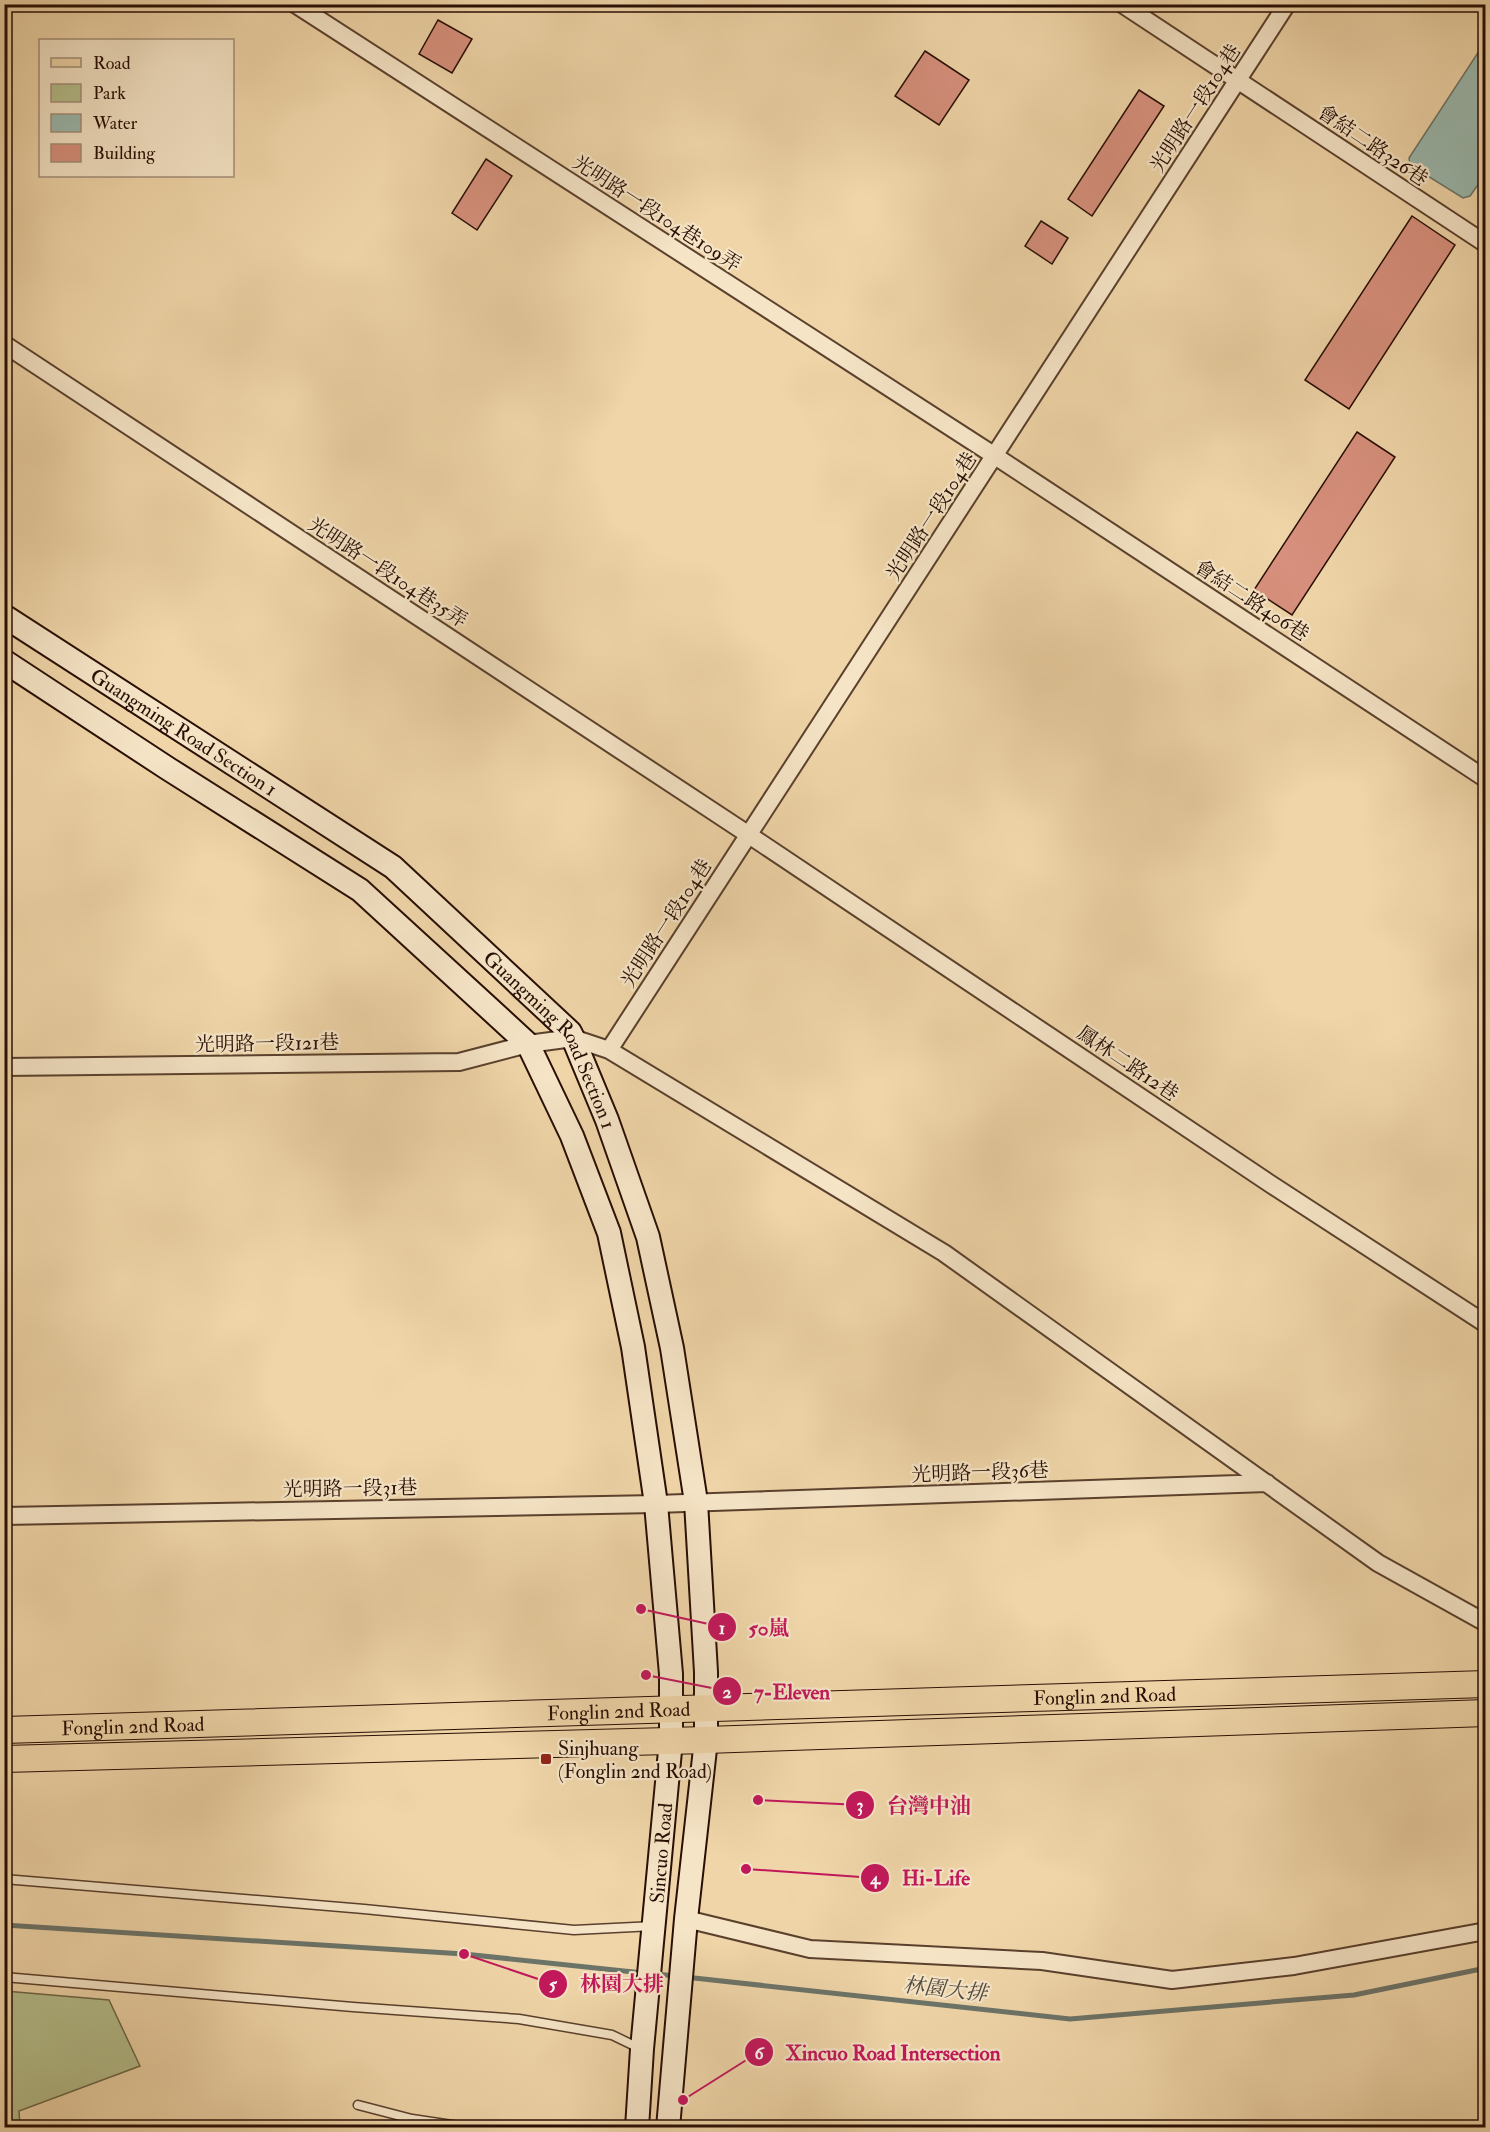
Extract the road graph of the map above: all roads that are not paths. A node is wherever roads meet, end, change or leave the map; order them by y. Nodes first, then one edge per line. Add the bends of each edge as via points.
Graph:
1 (295, 4) edge
2 (1122, 4) edge
3 (1287, 4) edge
4 (1237, 80) junction
5 (1485, 244) edge
6 (4, 344) edge
7 (995, 456) junction
8 (4, 616) edge
9 (4, 662) edge
10 (1485, 779) edge
11 (749, 835) junction
12 (573, 1038) junction
13 (528, 1044) junction
14 (609, 1050) junction
15 (4, 1067) edge
16 (1485, 1324) edge
17 (1267, 1483) junction
18 (696, 1502) junction
19 (656, 1503) junction
20 (4, 1516) edge
21 (1485, 1623) edge
22 (1485, 1684) edge
23 (706, 1708) junction
24 (671, 1709) junction
25 (1485, 1713) edge
26 (4, 1730) edge
27 (671, 1740) junction
28 (706, 1740) junction
29 (4, 1759) edge
30 (4, 1879) edge
31 (686, 1924) junction
32 (654, 1926) junction
33 (1485, 1931) edge
34 (4, 1977) edge
35 (643, 2044) junction
36 (358, 2105) dead end
37 (460, 2127) edge
38 (472, 2127) edge
39 (638, 2127) edge
40 (668, 2127) edge

1 - 7 street, 光明路一段104巷109弄
2 - 4 street, 會結二路326巷
3 - 4 street, 光明路一段104巷
4 - 5 street, 會結二路326巷
4 - 7 street, 光明路一段104巷
6 - 11 street, 光明路一段104巷35弄
7 - 10 street, 會結二路406巷
7 - 11 street, 光明路一段104巷
8 - 12 street, Guangming Road Section 1 via 393,867
9 - 13 street, Guangming Road Section 1 via 360,890
11 - 14 street, 光明路一段104巷
11 - 16 street, 鳳林二路12巷
12 - 13 street, 光明路一段121巷
12 - 14 street
12 - 18 street, Guangming Road Section 1 via 607,1120 648,1238 672,1348
13 - 15 street, 光明路一段121巷 via 459,1062
13 - 19 street, Guangming Road Section 1 via 572,1136 609,1233 633,1347
14 - 17 street via 944,1253
17 - 18 street, 光明路一段36巷
17 - 21 street via 1378,1563
18 - 19 street, 光明路一段31巷
18 - 23 street, Guangming Road Section 1
19 - 20 street, 光明路一段31巷
19 - 24 street, Guangming Road Section 1
22 - 23 main road, Fonglin 2nd Road
23 - 24 main road, Fonglin 2nd Road
23 - 28 street, Sincuo Road
24 - 26 main road, Fonglin 2nd Road
24 - 27 street, Sincuo Road
25 - 28 main road, Fonglin 2nd Road
27 - 28 main road, Fonglin 2nd Road
27 - 29 main road, Fonglin 2nd Road
27 - 32 street, Sincuo Road
28 - 31 street, Sincuo Road
30 - 32 lane via 574,1930
31 - 33 street via 810,1949 1042,1961 1172,1980 1294,1966
31 - 40 street, Sincuo Road
32 - 35 street, Sincuo Road
34 - 35 lane via 519,2019
35 - 39 street
36 - 37 lane
37 - 38 lane

